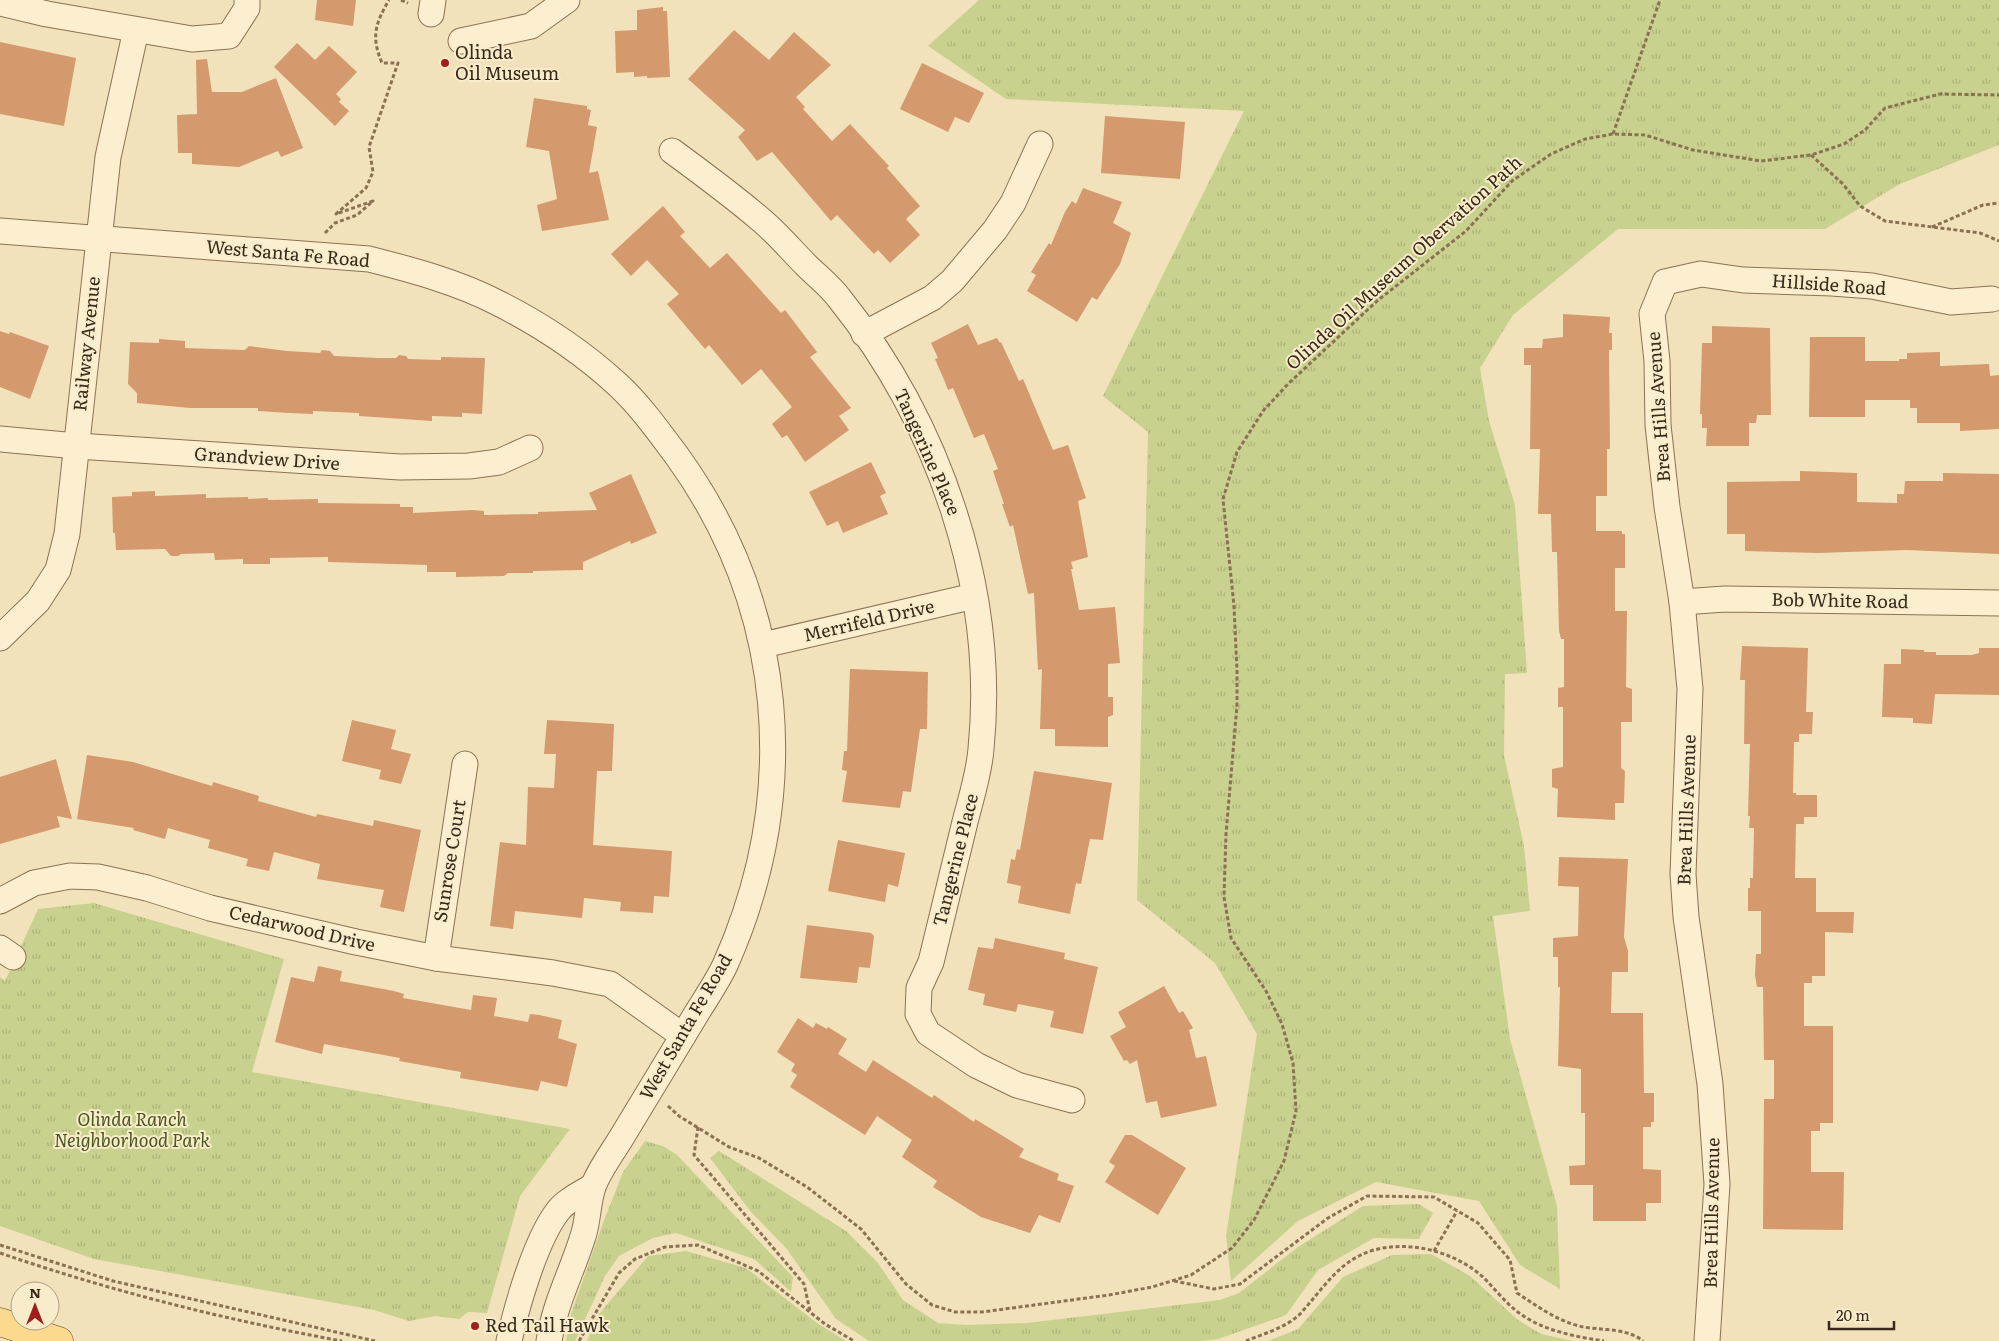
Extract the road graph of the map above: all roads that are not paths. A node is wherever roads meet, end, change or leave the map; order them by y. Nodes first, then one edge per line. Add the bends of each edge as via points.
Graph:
1 (247, 0) edge
2 (567, 0) edge
3 (0, 3) edge
4 (136, 30) junction
5 (461, 41) dead end
6 (1040, 144) dead end
7 (672, 151) dead end
8 (0, 231) edge
9 (98, 240) junction
10 (1665, 282) joint
11 (1992, 299) dead end
12 (864, 334) junction
13 (0, 439) edge
14 (76, 446) junction
15 (530, 448) dead end
16 (974, 596) junction
17 (1682, 602) junction
18 (1999, 603) edge
19 (0, 638) edge
20 (763, 645) junction
21 (465, 764) dead end
22 (0, 901) edge
23 (436, 958) junction
24 (683, 1036) junction
25 (1072, 1100) dead end
26 (593, 1186) junction
27 (0, 1322) edge
28 (59, 1341) edge
29 (509, 1341) edge
30 (549, 1341) edge
31 (1707, 1341) edge

1 - 4 street via 247,8 229,36 192,39
2 - 5 street via 531,26
3 - 4 street
4 - 9 street, Railway Avenue via 108,157
6 - 12 street via 1013,203 952,281 932,298
7 - 12 street, Tangerine Place via 762,221 838,298
8 - 9 street, West Santa Fe Road
9 - 14 street, Railway Avenue
9 - 20 street, West Santa Fe Road via 369,259 416,271 495,301 562,341 618,385 658,431 702,491 733,551
10 - 11 street, Hillside Road via 1701,274 1743,280 1872,286 1951,302
10 - 17 street, Brea Hills Avenue via 1652,314 1658,425
12 - 16 street, Tangerine Place via 891,374 937,466 955,511
13 - 14 street, Grandview Drive
14 - 15 street, Grandview Drive via 400,467 499,462
14 - 19 street, Railway Avenue via 68,534 58,570 38,601
16 - 20 street, Merrifeld Drive
16 - 25 street, Tangerine Place via 983,658 981,751 931,962 920,988 918,1014 928,1033 976,1065 1017,1084
17 - 18 street, Bob White Road
17 - 31 street, Brea Hills Avenue via 1690,689 1683,874 1686,917 1710,1084 1717,1184
20 - 24 street, West Santa Fe Road via 773,742 770,801 759,866 743,920 724,966
21 - 23 street, Sunrose Court
22 - 23 street, Cedarwood Drive via 34,883 70,876 98,877 210,908
23 - 24 street, Cedarwood Drive via 610,984
24 - 26 street, West Santa Fe Road
26 - 29 street, West Santa Fe Road via 558,1210 538,1249 515,1312
26 - 30 street, West Santa Fe Road via 584,1232 559,1296
27 - 28 main road

